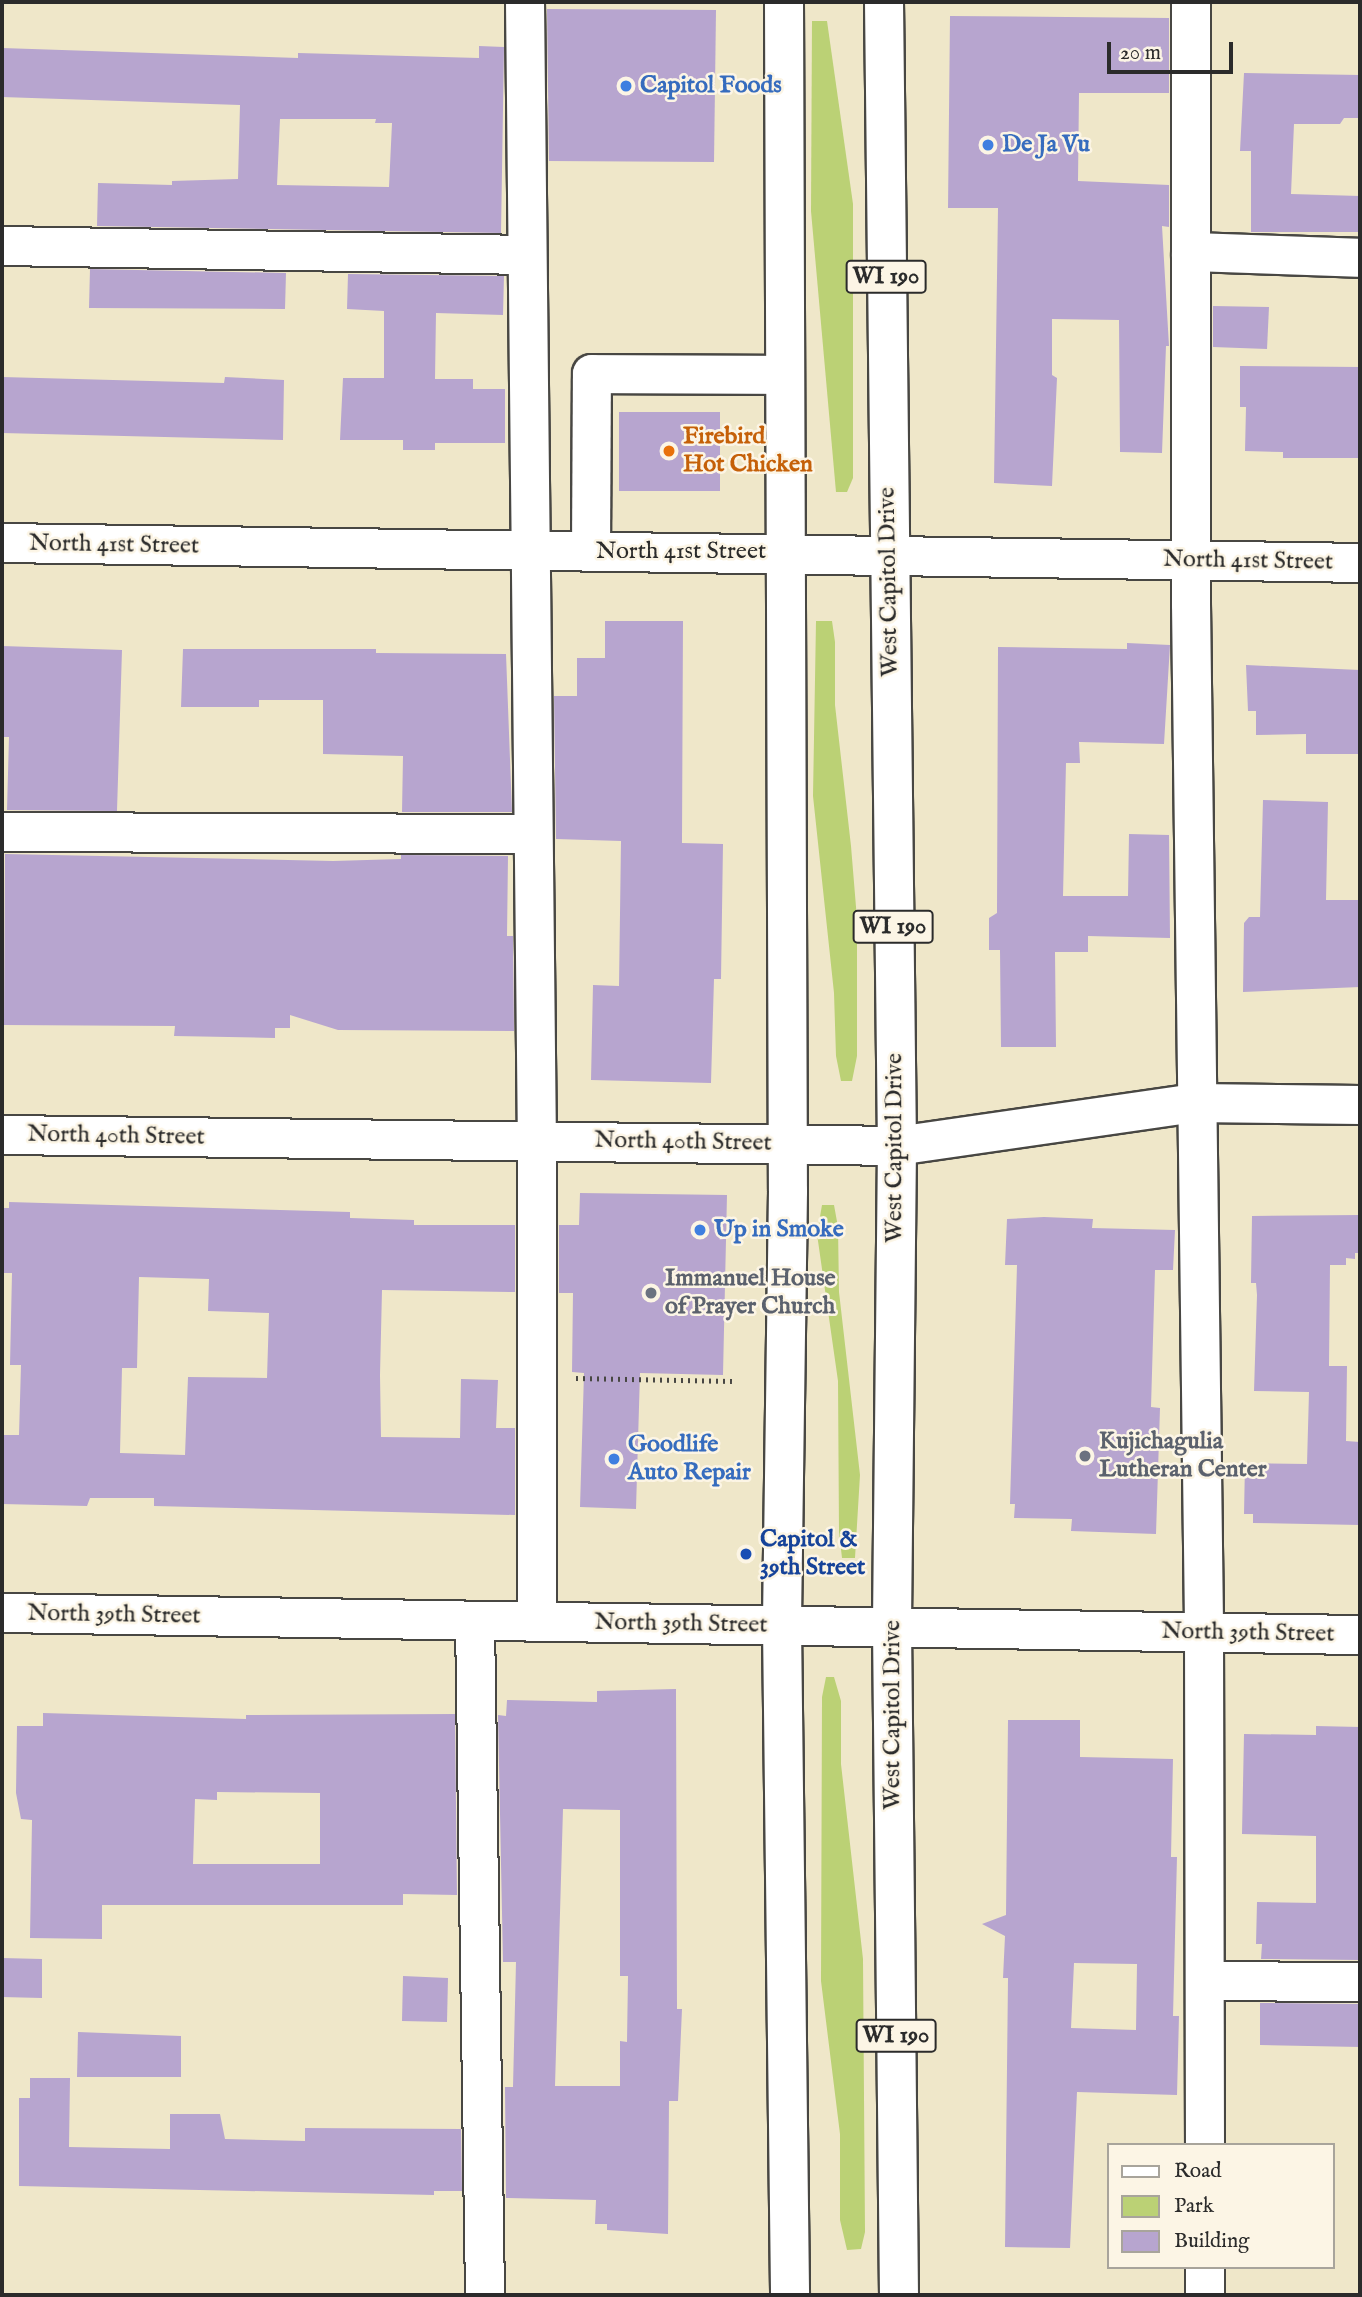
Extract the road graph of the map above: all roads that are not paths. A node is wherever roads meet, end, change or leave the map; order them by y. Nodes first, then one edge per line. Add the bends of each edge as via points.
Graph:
1 (525, 2) edge
2 (784, 2) edge
3 (884, 2) edge
4 (1191, 2) edge
5 (2, 246) edge
6 (1191, 252) junction
7 (527, 255) junction
8 (1360, 258) edge
9 (785, 375) junction
10 (2, 543) edge
11 (530, 552) junction
12 (591, 552) junction
13 (787, 553) junction
14 (888, 553) junction
15 (1191, 559) junction
16 (1360, 563) edge
17 (2, 832) edge
18 (533, 834) junction
19 (1195, 1103) junction
20 (1360, 1105) edge
21 (2, 1135) edge
22 (537, 1139) junction
23 (788, 1144) junction
24 (897, 1146) junction
25 (2, 1613) edge
26 (475, 1621) junction
27 (537, 1622) junction
28 (782, 1626) junction
29 (892, 1627) junction
30 (1204, 1632) junction
31 (1360, 1636) edge
32 (1205, 1981) junction
33 (1360, 1982) edge
34 (1205, 2143) edge
35 (1205, 2269) edge
36 (485, 2295) edge
37 (790, 2295) edge
38 (899, 2295) edge
39 (1205, 2295) edge

1 - 7 main road
2 - 9 main road
3 - 14 main road, West Capitol Drive / WI 190
4 - 6 main road
5 - 7 main road
6 - 8 main road
6 - 15 main road
7 - 11 main road
9 - 12 main road via 592,374
9 - 13 main road
10 - 11 main road, North 41st Street
11 - 12 main road, North 41st Street
11 - 18 main road
12 - 13 main road, North 41st Street
13 - 14 main road, North 41st Street
13 - 23 main road
14 - 15 main road, North 41st Street
14 - 24 main road, West Capitol Drive / WI 190
15 - 16 main road, North 41st Street
15 - 19 main road
17 - 18 main road
18 - 22 main road
19 - 20 main road, North 40th Street
19 - 24 main road, North 40th Street
19 - 30 main road
21 - 22 main road, North 40th Street
22 - 23 main road, North 40th Street
22 - 27 main road
23 - 24 main road, North 40th Street
23 - 28 main road
24 - 29 main road, West Capitol Drive / WI 190
25 - 26 main road, North 39th Street
26 - 27 main road, North 39th Street
26 - 36 main road
27 - 28 main road, North 39th Street
28 - 29 main road, North 39th Street
28 - 37 main road
29 - 30 main road, North 39th Street
29 - 38 main road, West Capitol Drive / WI 190
30 - 31 main road, North 39th Street
30 - 32 main road
32 - 33 main road
32 - 34 main road
35 - 39 main road

